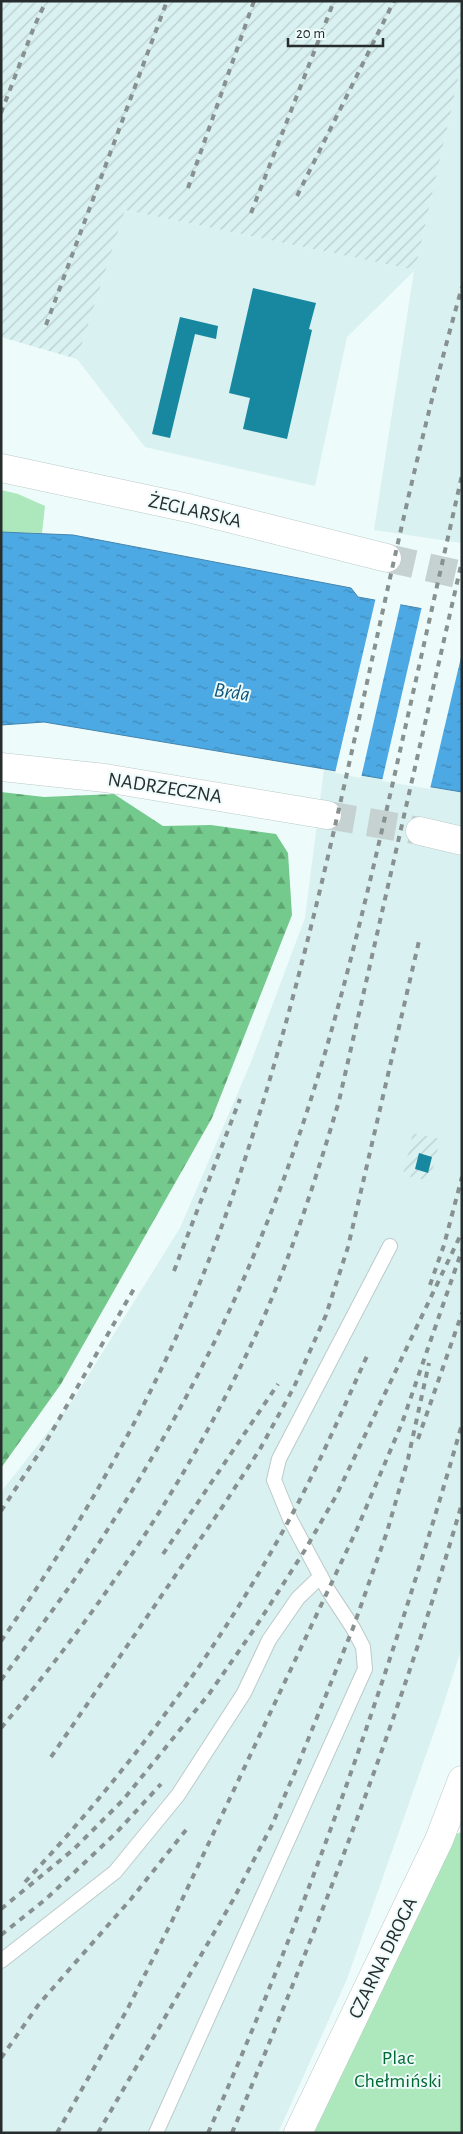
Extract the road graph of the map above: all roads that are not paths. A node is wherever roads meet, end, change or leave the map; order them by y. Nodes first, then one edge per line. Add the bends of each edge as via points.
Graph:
1 (1, 468) edge
2 (387, 558) tunnel mouth
3 (1, 767) edge
4 (327, 815) tunnel mouth
5 (420, 831) tunnel mouth
6 (462, 841) edge
7 (390, 1246) dead end
8 (321, 1576) junction
9 (462, 1780) edge
10 (1, 1961) edge
11 (156, 2133) edge
12 (298, 2133) edge

1 - 2 street, ŻEGLARSKA via 188,508
3 - 4 street, NADRZECZNA via 105,778
5 - 6 street
7 - 8 lane via 279,1460 274,1480 301,1542
8 - 10 lane via 298,1598 269,1640 244,1693 178,1795 115,1872
8 - 11 lane via 363,1647 365,1669
9 - 12 street, CZARNA DROGA via 440,1840

